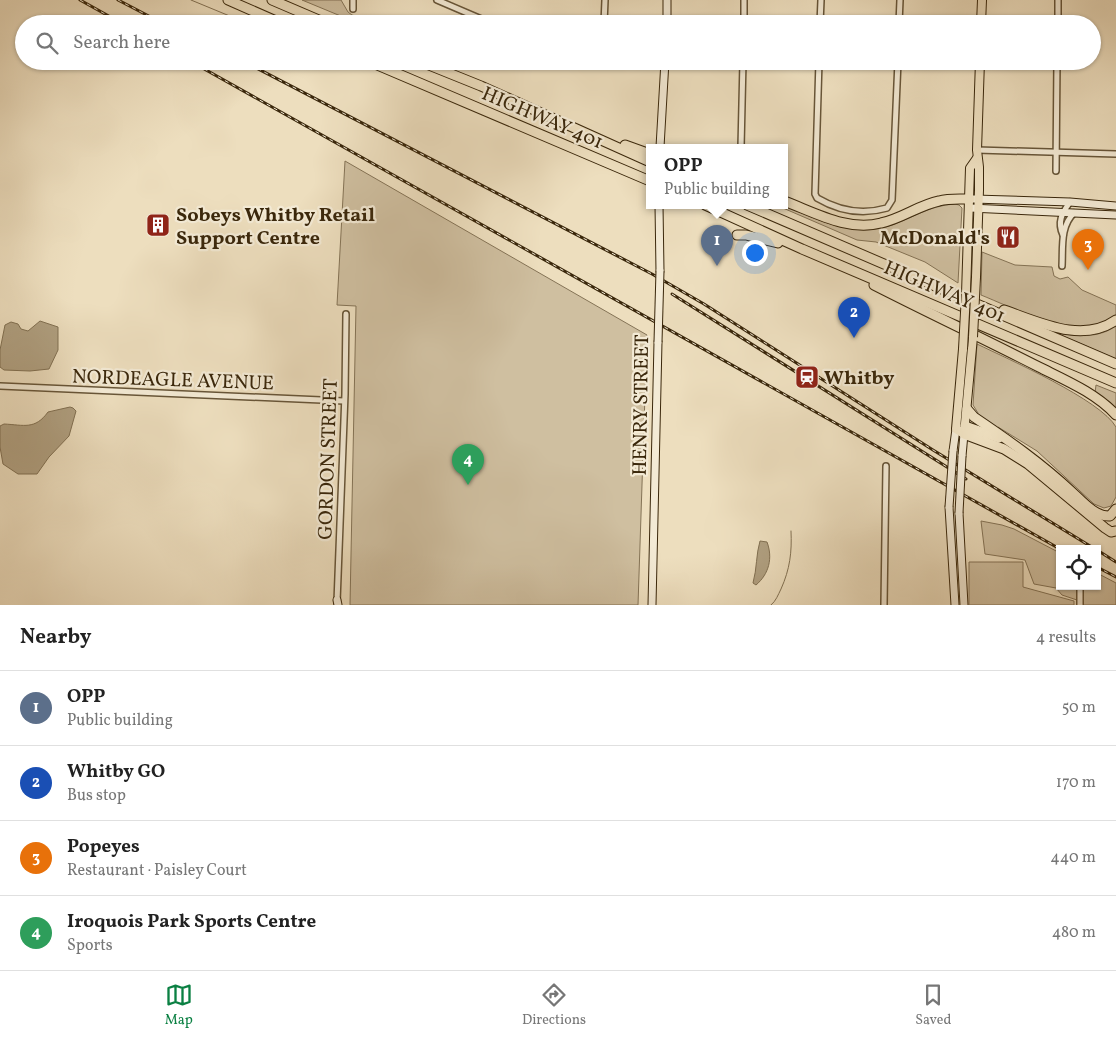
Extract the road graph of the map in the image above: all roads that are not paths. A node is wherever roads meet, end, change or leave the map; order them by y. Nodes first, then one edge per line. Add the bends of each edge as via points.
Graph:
1 (228, 0) edge
2 (272, 0) edge
3 (353, 0) edge
4 (437, 0) edge
5 (605, 0) edge
6 (667, 0) edge
7 (744, 0) edge
8 (821, 0) edge
9 (900, 0) edge
10 (982, 0) edge
11 (1058, 0) edge
12 (353, 9) dead end
13 (262, 15) edge
14 (307, 15) edge
15 (472, 15) edge
16 (604, 15) edge
17 (666, 15) edge
18 (744, 15) edge
19 (820, 15) edge
20 (899, 15) edge
21 (981, 15) edge
22 (1058, 15) edge
23 (389, 70) edge
24 (441, 70) edge
25 (665, 70) edge
26 (743, 70) edge
27 (819, 70) edge
28 (898, 70) edge
29 (980, 70) edge
30 (1057, 70) edge
31 (481, 86) junction
32 (660, 143) edge
33 (741, 144) edge
34 (646, 152) edge
35 (1056, 152) junction
36 (977, 154) junction
37 (1116, 154) edge
38 (646, 160) edge
39 (1056, 171) dead end
40 (646, 179) edge
41 (788, 202) edge
42 (973, 202) junction
43 (1070, 202) junction
44 (1116, 206) edge
45 (979, 208) junction
46 (659, 209) edge
47 (714, 209) edge
48 (756, 209) edge
49 (1063, 212) junction
50 (1075, 212) junction
51 (1116, 215) edge
52 (737, 235) dead end
53 (1063, 235) junction
54 (803, 249) junction
55 (864, 256) junction
56 (1062, 266) dead end
57 (346, 314) dead end
58 (1116, 320) edge
59 (1116, 364) edge
60 (1116, 383) edge
61 (0, 386) edge
62 (344, 401) junction
63 (967, 409) junction
64 (1116, 415) edge
65 (960, 428) junction
66 (1017, 446) junction
67 (886, 466) dead end
68 (1116, 509) edge
69 (1116, 531) edge
70 (1080, 590) edge
71 (337, 603) edge
72 (652, 605) edge
73 (884, 605) edge
74 (956, 605) edge
75 (964, 605) edge
76 (1080, 605) edge

1 - 13 highway
2 - 14 highway
3 - 12 street
4 - 15 street
5 - 16 street
6 - 17 main road
7 - 18 street
8 - 19 street
9 - 20 street
10 - 21 main road
11 - 22 street
23 - 40 highway, HIGHWAY 401
24 - 31 highway, HIGHWAY 401
25 - 32 main road
26 - 33 street
27 - 28 street via 817,198 844,209 870,212 887,208 891,203
29 - 36 main road
30 - 35 street
31 - 34 highway
31 - 38 highway, HIGHWAY 401
35 - 36 street
35 - 37 street
35 - 39 street
36 - 42 main road via 970,168
41 - 42 highway via 838,221 866,225 889,221 937,201
42 - 43 main road
42 - 45 main road
42 - 65 main road, bridge
43 - 44 main road
43 - 49 street
45 - 49 main road
45 - 63 main road, bridge
46 - 72 main road, HENRY STREET, bridge
47 - 54 highway, HIGHWAY 401
48 - 55 highway, HIGHWAY 401
49 - 50 main road
49 - 53 street via 1060,218
50 - 51 main road
50 - 53 street via 1068,220
52 - 54 highway
53 - 56 street
54 - 60 highway, HIGHWAY 401
54 - 64 highway via 1046,371 1092,396
55 - 58 highway via 994,307 1058,328 1090,331
55 - 59 highway, HIGHWAY 401
57 - 62 street, GORDON STREET
61 - 62 street, NORDEAGLE AVENUE
62 - 71 street, GORDON STREET
63 - 65 main road
63 - 66 highway
65 - 66 highway
65 - 69 highway via 1012,453 1105,528
65 - 74 main road, bridge via 953,451 949,507
65 - 75 main road, bridge via 959,512
66 - 68 highway via 1090,509 1110,516
67 - 73 street
70 - 76 street

